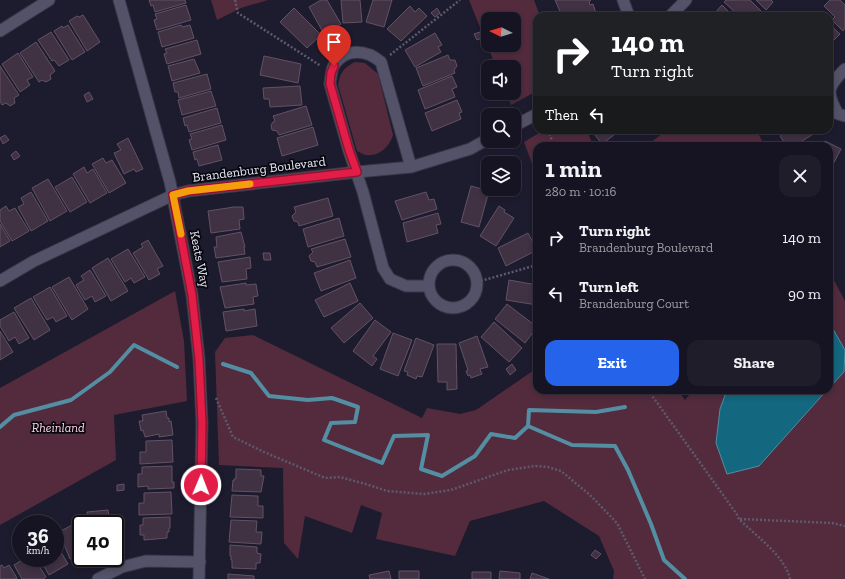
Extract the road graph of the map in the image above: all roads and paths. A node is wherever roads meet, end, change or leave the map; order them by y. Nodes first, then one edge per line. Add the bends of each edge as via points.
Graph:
1 (48, 0) edge
2 (119, 0) edge
3 (235, 0) edge
4 (460, 0) edge
5 (623, 0) edge
6 (686, 0) edge
7 (628, 12) edge
8 (674, 12) edge
9 (0, 31) edge
10 (381, 62) junction
11 (845, 69) edge
12 (331, 73) junction
13 (833, 83) edge
14 (833, 104) edge
15 (533, 116) edge
16 (845, 116) edge
17 (521, 122) edge
18 (481, 143) edge
19 (411, 167) junction
20 (357, 172) junction
21 (173, 195) junction
22 (533, 266) edge
23 (0, 281) edge
24 (477, 282) junction
25 (428, 286) junction
26 (651, 394) edge
27 (216, 398) dead end
28 (739, 519) junction
29 (845, 526) edge
30 (200, 562) junction
31 (98, 579) edge
32 (199, 579) edge
33 (645, 579) edge
34 (790, 579) edge

1 - 9 street
2 - 21 street, Keats Way
3 - 12 path via 238,13
4 - 10 path
5 - 7 street
6 - 8 street
10 - 12 street via 368,53 346,54 339,59
10 - 19 street
11 - 13 street
12 - 20 street via 330,84
14 - 16 street via 838,114
15 - 17 street
18 - 19 street, Brandenburg Boulevard via 470,149
19 - 20 street, Brandenburg Boulevard
20 - 21 street, Brandenburg Boulevard via 188,191
20 - 25 street via 383,268 390,279 406,286
21 - 23 street, Brandenburg Boulevard via 34,261
21 - 30 street, Keats Way via 192,295 199,359 202,423
22 - 24 path
24 - 25 street via 470,267 463,262 447,260 433,270
24 - 25 street via 474,297 469,303 455,309 440,305 434,300
26 - 28 path
27 - 33 path via 233,437 325,478 340,477 387,491 424,494 451,490 508,470 535,466 561,471 590,495 617,523
28 - 29 path via 832,523
28 - 34 path via 781,560
30 - 31 street via 146,562 122,567
30 - 32 street, Keats Way

